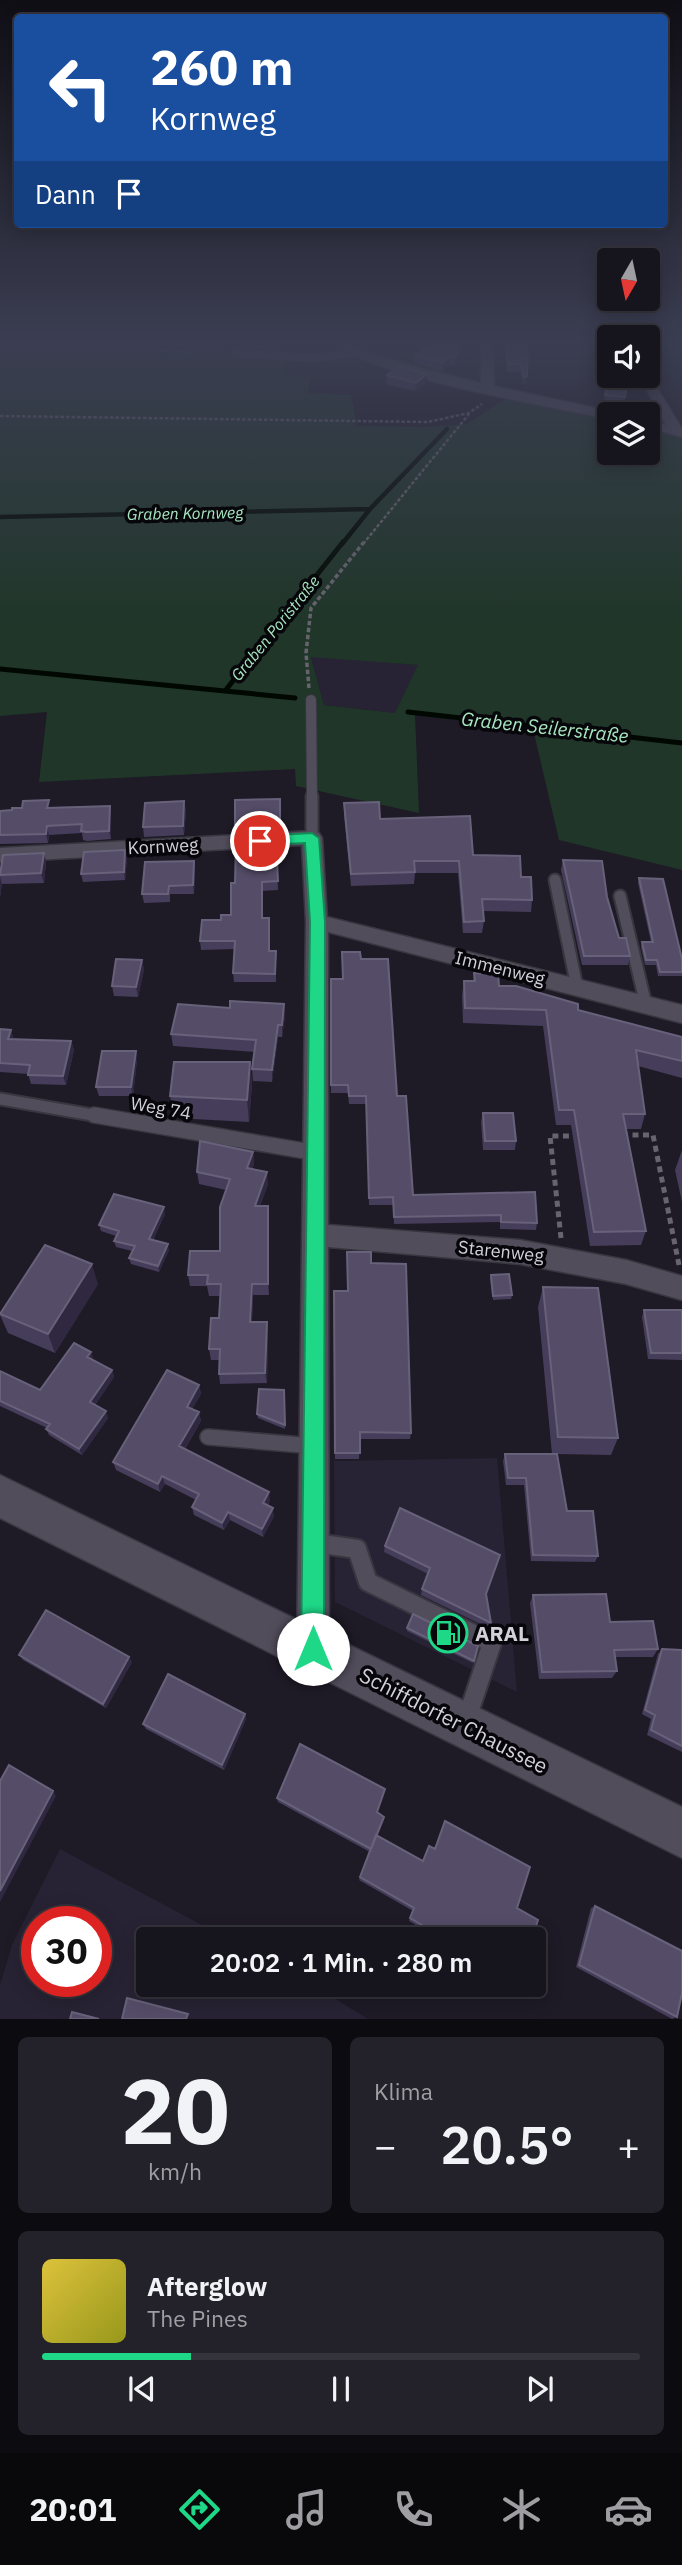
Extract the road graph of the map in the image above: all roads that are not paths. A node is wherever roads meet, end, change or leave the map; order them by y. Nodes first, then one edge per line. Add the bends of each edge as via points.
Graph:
1 (311, 700) road end
2 (312, 838) junction
3 (0, 855) edge
4 (555, 880) dead end
5 (620, 896) dead end
6 (317, 922) junction
7 (577, 987) junction
8 (646, 1005) junction
9 (682, 1014) edge
10 (0, 1098) edge
11 (317, 1153) junction
12 (316, 1235) junction
13 (681, 1277) edge
14 (208, 1437) dead end
15 (314, 1446) junction
16 (0, 1496) edge
17 (314, 1542) junction
18 (313, 1649) junction
19 (465, 1725) junction
20 (682, 1833) edge

1 - 2 lane
2 - 3 street, Kornweg
2 - 6 street
4 - 7 lane
5 - 8 lane
6 - 7 street, Immenweg
6 - 11 street
7 - 8 street, Immenweg
8 - 9 street, Immenweg
10 - 11 lane, Weg 74
11 - 12 street
12 - 13 street, Starenweg via 520,1252
12 - 15 street
14 - 15 lane
15 - 17 street
16 - 18 main road, Schiffdorfer Chaussee
17 - 18 street
17 - 19 lane via 356,1549 368,1582 492,1643
18 - 19 main road, Schiffdorfer Chaussee
19 - 20 main road, Schiffdorfer Chaussee

